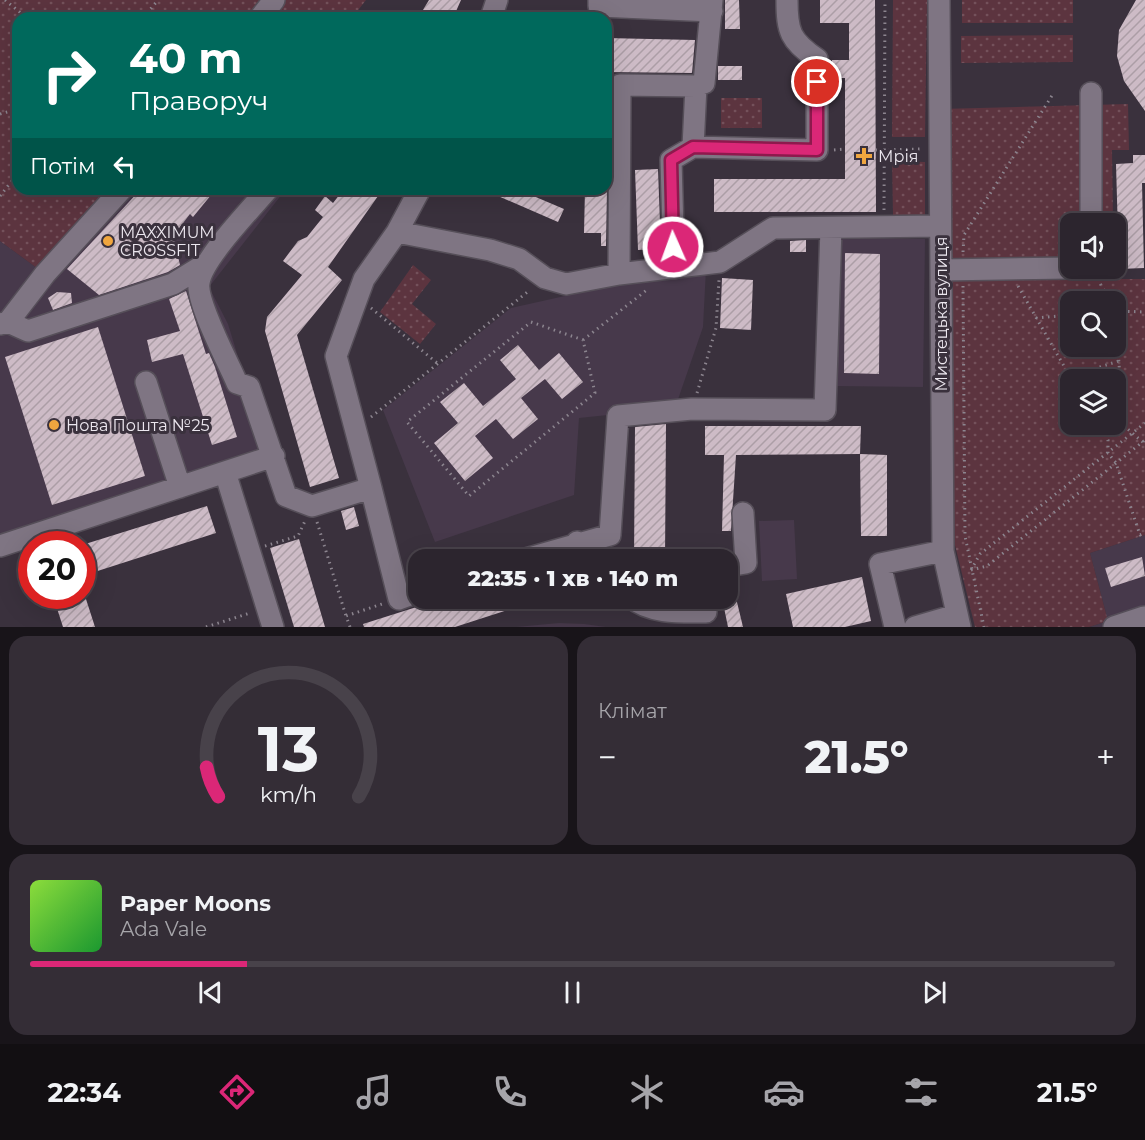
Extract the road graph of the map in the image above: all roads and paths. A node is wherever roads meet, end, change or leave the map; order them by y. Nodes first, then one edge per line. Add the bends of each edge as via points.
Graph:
1 (5, 0) edge
2 (158, 0) edge
3 (274, 0) edge
4 (599, 0) edge
5 (787, 0) edge
6 (885, 0) edge
7 (939, 0) edge
8 (712, 6) edge
9 (20, 12) edge
10 (148, 12) edge
11 (265, 12) edge
12 (696, 86) junction
13 (1091, 93) dead end
14 (1053, 94) dead end
15 (693, 147) junction
16 (884, 149) junction
17 (940, 149) junction
18 (876, 150) dead end
19 (12, 181) edge
20 (117, 195) edge
21 (263, 195) edge
22 (417, 195) edge
23 (0, 196) edge
24 (1091, 213) edge
25 (940, 226) junction
26 (884, 227) junction
27 (831, 228) junction
28 (397, 232) junction
29 (720, 262) junction
30 (207, 263) junction
31 (674, 268) junction
32 (1060, 268) edge
33 (1017, 269) junction
34 (941, 270) junction
35 (963, 270) junction
36 (619, 274) junction
37 (545, 278) junction
38 (649, 289) dead end
39 (358, 297) junction
40 (1126, 311) edge
41 (1145, 312) edge
42 (1060, 316) edge
43 (1036, 318) junction
44 (4, 323) edge
45 (583, 340) junction
46 (1119, 357) edge
47 (1119, 362) junction
48 (437, 364) junction
49 (1066, 369) edge
50 (1098, 369) edge
51 (146, 382) dead end
52 (692, 409) junction
53 (1145, 423) edge
54 (356, 429) junction
55 (1132, 433) junction
56 (1105, 435) edge
57 (1144, 442) edge
58 (1108, 453) junction
59 (274, 456) junction
60 (1116, 463) junction
61 (225, 472) junction
62 (180, 487) junction
63 (372, 488) junction
64 (312, 506) junction
65 (743, 513) dead end
66 (1145, 533) edge
67 (577, 542) junction
68 (0, 546) edge
69 (556, 549) edge
70 (583, 549) edge
71 (249, 551) junction
72 (943, 551) junction
73 (738, 564) edge
74 (971, 570) junction
75 (408, 592) edge
76 (408, 595) edge
77 (665, 609) edge
78 (706, 612) edge
79 (346, 616) junction
80 (270, 617) edge
81 (1144, 617) edge
82 (958, 621) edge
83 (206, 627) edge
84 (350, 627) edge
85 (895, 627) edge
86 (915, 627) edge
87 (984, 627) edge
88 (1114, 627) edge

1 - 9 path
2 - 10 path
3 - 11 street
4 - 8 street via 599,6
5 - 15 street via 787,28 799,47 817,59 817,150
6 - 16 path
7 - 17 street, Мистецька вулиця
8 - 12 street via 704,83
12 - 15 street
12 - 36 street via 620,86
13 - 24 street
14 - 35 path via 964,235
15 - 31 street via 671,160
16 - 17 path
16 - 18 path
16 - 26 path
17 - 25 street, Мистецька вулиця
19 - 23 path
20 - 44 street
21 - 30 street
22 - 28 street
25 - 26 street
25 - 34 street, Мистецька вулиця
26 - 27 street
27 - 29 street via 773,228
27 - 52 street via 825,410
28 - 37 street via 519,259
28 - 39 street via 364,279
29 - 31 street
29 - 52 path via 716,328
30 - 44 street via 173,284 28,331
30 - 59 street via 199,284 204,308 237,383 249,387
31 - 36 street
32 - 33 street
33 - 35 street
33 - 43 path via 1017,286
34 - 35 street
34 - 72 street, Мистецька вулиця
35 - 74 path via 964,536
36 - 37 street via 566,284
37 - 48 path
38 - 45 path
39 - 48 path
39 - 54 street via 336,356
40 - 41 path
42 - 43 path
43 - 49 path
45 - 45 path via 531,322 407,422 469,496 595,393
46 - 47 path
47 - 50 path
47 - 55 path via 1123,425
48 - 54 path
51 - 62 street
52 - 67 street via 618,416 610,535
53 - 55 path
54 - 63 street
55 - 57 path
55 - 58 path
56 - 58 path
57 - 60 path
58 - 60 path
58 - 74 path via 980,554
59 - 61 street
59 - 64 street via 286,496
60 - 66 path via 1140,535
60 - 74 path via 987,566
61 - 62 street
61 - 71 street
62 - 68 street
63 - 64 street
63 - 75 street
64 - 71 path via 298,536
64 - 79 path
65 - 73 street via 746,563
67 - 69 street
67 - 70 street
71 - 80 street
72 - 82 street, Мистецька вулиця
72 - 85 street via 880,564
74 - 87 path
76 - 79 path
77 - 78 street
79 - 84 path
80 - 83 path
81 - 88 street
82 - 86 street

